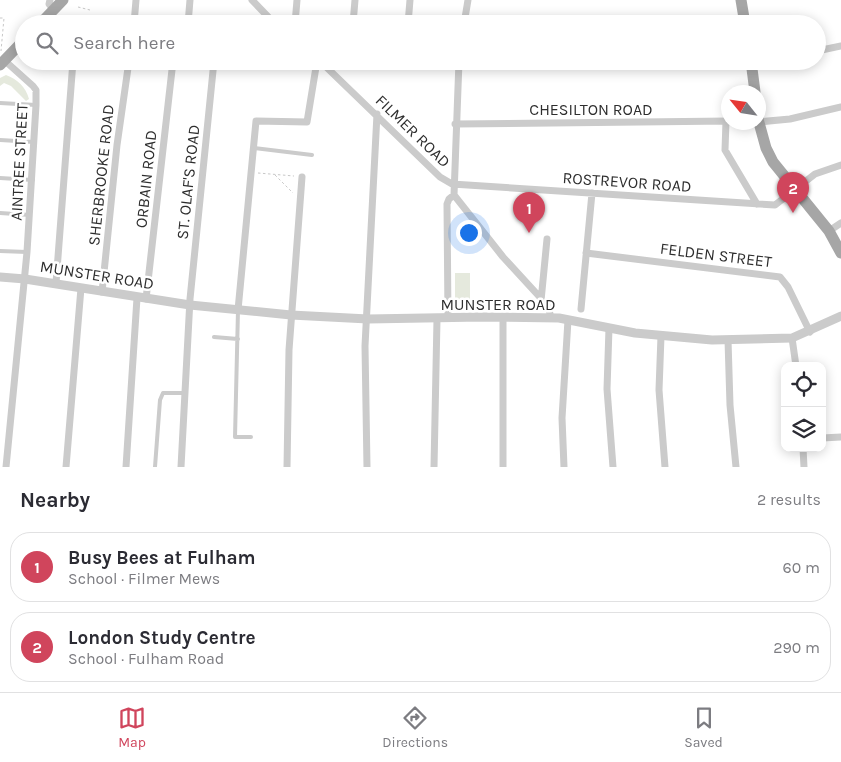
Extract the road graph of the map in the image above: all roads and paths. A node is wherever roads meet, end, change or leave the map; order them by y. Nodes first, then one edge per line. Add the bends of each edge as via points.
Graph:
1 (63, 0) edge
2 (136, 0) edge
3 (190, 0) edge
4 (252, 0) edge
5 (297, 0) edge
6 (355, 0) edge
7 (410, 0) edge
8 (468, 0) edge
9 (741, 0) edge
10 (78, 7) dead end
11 (90, 10) dead end
12 (49, 15) edge
13 (135, 15) edge
14 (189, 15) edge
15 (266, 15) edge
16 (296, 15) edge
17 (354, 15) edge
18 (409, 15) edge
19 (466, 15) edge
20 (744, 15) edge
21 (0, 18) edge
22 (841, 46) edge
23 (15, 49) edge
24 (826, 49) edge
25 (2, 62) edge
26 (72, 70) edge
27 (128, 70) edge
28 (172, 70) edge
29 (213, 70) edge
30 (315, 70) edge
31 (330, 70) edge
32 (458, 70) edge
33 (753, 70) edge
34 (754, 85) edge
35 (0, 103) edge
36 (36, 105) junction
37 (841, 106) edge
38 (377, 114) junction
39 (721, 121) edge
40 (766, 121) edge
41 (455, 124) junction
42 (726, 130) edge
43 (761, 130) edge
44 (0, 140) edge
45 (34, 142) junction
46 (254, 148) junction
47 (312, 155) dead end
48 (841, 165) edge
49 (251, 172) junction
50 (274, 174) junction
51 (302, 177) joint
52 (0, 178) edge
53 (33, 180) junction
54 (452, 184) junction
55 (794, 189) junction
56 (592, 193) junction
57 (454, 195) junction
58 (300, 200) junction
59 (757, 204) junction
60 (0, 213) edge
61 (30, 216) junction
62 (841, 223) edge
63 (829, 231) junction
64 (547, 240) dead end
65 (0, 251) edge
66 (27, 252) junction
67 (586, 253) junction
68 (841, 253) edge
69 (0, 277) edge
70 (24, 279) junction
71 (56, 283) junction
72 (81, 288) junction
73 (102, 292) junction
74 (142, 299) junction
75 (541, 301) junction
76 (190, 305) junction
77 (581, 309) joint
78 (238, 310) junction
79 (291, 315) junction
80 (841, 316) edge
81 (503, 317) junction
82 (448, 318) junction
83 (551, 318) junction
84 (368, 319) junction
85 (437, 319) junction
86 (568, 320) junction
87 (580, 322) junction
88 (609, 328) junction
89 (810, 332) junction
90 (661, 336) junction
91 (214, 337) dead end
92 (792, 338) junction
93 (238, 339) junction
94 (728, 340) junction
95 (795, 362) edge
96 (186, 393) junction
97 (251, 437) dead end
98 (841, 437) edge
99 (826, 438) edge
100 (803, 452) edge
101 (6, 467) edge
102 (66, 467) edge
103 (126, 467) edge
104 (155, 467) edge
105 (181, 467) edge
106 (288, 467) edge
107 (367, 467) edge
108 (434, 467) edge
109 (503, 467) edge
110 (564, 467) edge
111 (613, 467) edge
112 (664, 467) edge
113 (736, 467) edge
114 (804, 467) edge

1 - 12 main road
2 - 13 street
3 - 14 street
4 - 15 street
5 - 16 street
6 - 17 street
7 - 18 street
8 - 19 street
9 - 20 main road
10 - 11 path
21 - 25 path via 4,18
22 - 24 street
23 - 25 main road
25 - 36 street, AINTREE STREET via 33,86
26 - 71 street
27 - 73 street, SHERBROOKE ROAD
28 - 74 street, ORBAIN ROAD
29 - 76 street, ST. OLAF'S ROAD
30 - 46 street via 307,122 256,121
31 - 38 street, FILMER ROAD
32 - 41 street
33 - 34 main road
35 - 36 lane
36 - 45 street, AINTREE STREET
37 - 40 street via 790,119
38 - 54 street, FILMER ROAD
38 - 84 street
39 - 41 street, CHESILTON ROAD
41 - 54 street
42 - 59 street via 725,150
43 - 55 main road via 773,162
44 - 45 lane
45 - 53 street, AINTREE STREET
46 - 47 lane
46 - 49 street
48 - 55 street, ROSTREVOR ROAD via 815,174
49 - 50 path
49 - 78 street
50 - 51 path
50 - 58 path
51 - 58 street
52 - 53 lane
53 - 61 street, AINTREE STREET
54 - 56 street, ROSTREVOR ROAD
54 - 57 street, FILMER ROAD
55 - 59 street, ROSTREVOR ROAD via 774,205
55 - 63 main road
56 - 59 street, ROSTREVOR ROAD
56 - 67 street
57 - 75 street, FILMER ROAD
57 - 82 street via 448,204
58 - 79 street
60 - 61 lane
61 - 66 street, AINTREE STREET
62 - 63 street
63 - 68 main road
64 - 75 street
65 - 66 lane
66 - 70 street, AINTREE STREET
67 - 77 street
67 - 89 street, FELDEN STREET via 780,277
69 - 70 street, MUNSTER ROAD
70 - 71 street, MUNSTER ROAD
70 - 101 street, AINTREE STREET
71 - 72 street, MUNSTER ROAD
72 - 73 street, MUNSTER ROAD
72 - 102 street
73 - 74 street, MUNSTER ROAD
74 - 76 street, MUNSTER ROAD
74 - 103 street, ORBAIN ROAD
75 - 83 street, FILMER ROAD via 549,309
76 - 78 street, MUNSTER ROAD
76 - 96 street, ST. OLAF'S ROAD
77 - 87 lane
78 - 79 street, MUNSTER ROAD
78 - 93 lane
79 - 84 street, MUNSTER ROAD
79 - 106 street
80 - 89 street, MUNSTER ROAD
81 - 82 street, MUNSTER ROAD
81 - 83 street, MUNSTER ROAD
81 - 109 street
82 - 85 street, MUNSTER ROAD
83 - 86 street, MUNSTER ROAD
84 - 85 street, MUNSTER ROAD
84 - 107 street via 365,346
85 - 108 street
86 - 87 street, MUNSTER ROAD
86 - 110 street via 562,418
87 - 88 street, MUNSTER ROAD
88 - 90 street, MUNSTER ROAD
88 - 111 street via 607,390
89 - 92 street, MUNSTER ROAD
90 - 94 street, MUNSTER ROAD
90 - 112 street via 659,390
91 - 93 lane
92 - 94 street, MUNSTER ROAD
92 - 95 street
93 - 97 lane via 235,437
94 - 113 street via 729,396
96 - 104 lane via 163,393 160,400
96 - 105 street, ST. OLAF'S ROAD
98 - 99 street
100 - 114 street

